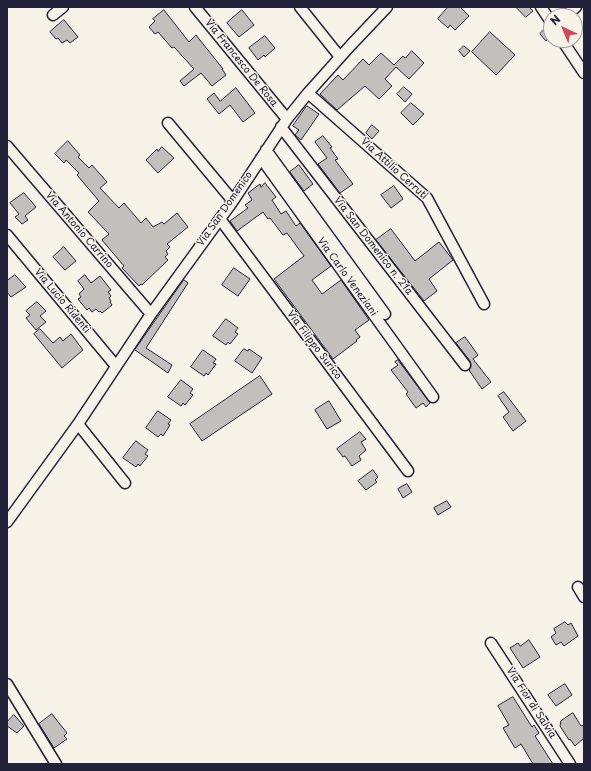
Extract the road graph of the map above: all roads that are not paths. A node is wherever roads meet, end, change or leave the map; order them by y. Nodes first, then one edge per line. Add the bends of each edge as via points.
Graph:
1 (64, 7) edge
2 (195, 7) edge
3 (300, 7) edge
4 (388, 7) edge
5 (53, 15) dead end
6 (567, 48) edge
7 (340, 57) junction
8 (584, 73) edge
9 (308, 92) junction
10 (284, 123) junction
11 (168, 124) dead end
12 (7, 146) edge
13 (264, 154) junction
14 (232, 201) junction
15 (220, 219) junction
16 (7, 235) edge
17 (484, 304) dead end
18 (151, 314) junction
19 (385, 314) dead end
20 (465, 365) dead end
21 (116, 366) junction
22 (433, 397) dead end
23 (78, 424) junction
24 (408, 471) dead end
25 (125, 483) dead end
26 (7, 522) edge
27 (578, 587) dead end
28 (584, 597) edge
29 (491, 643) dead end
30 (7, 684) edge
31 (56, 764) edge
32 (570, 764) edge

1 - 5 street
2 - 10 street, Via Francesco De Rosa
3 - 7 street
4 - 7 street, Via San Domenico
6 - 8 street
7 - 9 street, Via San Domenico
9 - 10 street, Via San Domenico
9 - 17 street, Via Attilio Cerruti via 427,198
10 - 13 street, Via San Domenico
10 - 20 street, Via San Domenico n. 21a
11 - 14 street
12 - 18 street, Via Antonio Carrino
13 - 14 street, Via San Domenico
13 - 19 street
13 - 22 street, Via Carlo Veneziani
14 - 15 street, Via San Domenico
15 - 18 street, Via San Domenico
15 - 24 street, Via Filippo Surico
16 - 21 street, Via Lucio Ridenti
18 - 21 street, Via San Domenico
21 - 23 street, Via San Domenico
23 - 25 street
23 - 26 street, Via San Domenico
27 - 28 street
29 - 32 street, Via Fior di Salvia
30 - 31 street

